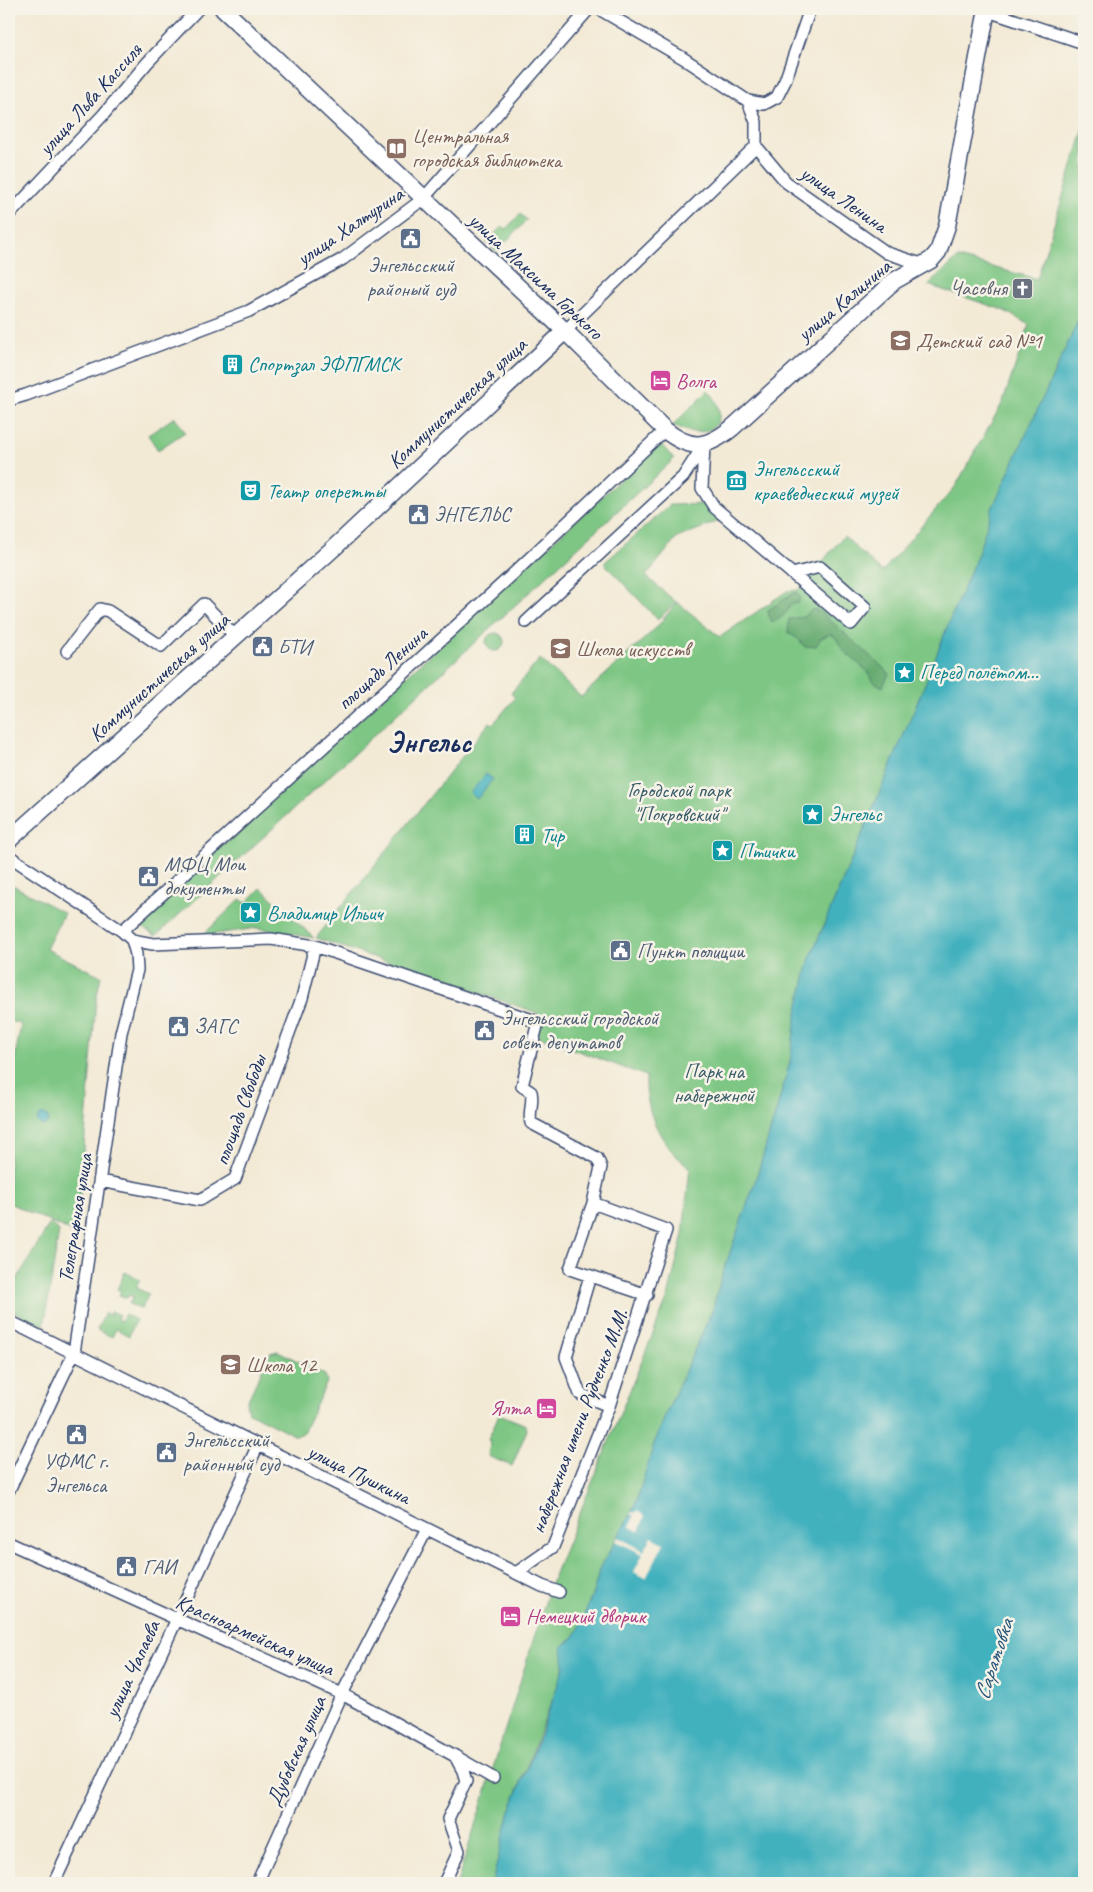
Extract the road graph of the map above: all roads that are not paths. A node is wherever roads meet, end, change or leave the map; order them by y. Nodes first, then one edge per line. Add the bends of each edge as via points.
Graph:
1 (198, 9) edge
2 (223, 9) edge
3 (588, 9) edge
4 (599, 9) edge
5 (810, 9) edge
6 (985, 9) edge
7 (1084, 43) edge
8 (748, 101) junction
9 (756, 146) junction
10 (423, 199) junction
11 (9, 215) edge
12 (924, 264) junction
13 (565, 331) junction
14 (9, 400) edge
15 (665, 430) junction
16 (704, 445) junction
17 (792, 574) junction
18 (526, 622) dead end
19 (236, 637) junction
20 (67, 651) dead end
21 (9, 840) edge
22 (9, 856) edge
23 (122, 931) junction
24 (132, 940) junction
25 (316, 946) junction
26 (100, 1181) junction
27 (593, 1203) junction
28 (590, 1276) junction
29 (646, 1295) junction
30 (9, 1320) edge
31 (74, 1353) junction
32 (609, 1406) junction
33 (258, 1445) junction
34 (9, 1490) edge
35 (427, 1529) junction
36 (9, 1543) edge
37 (516, 1573) junction
38 (559, 1592) dead end
39 (176, 1620) junction
40 (342, 1694) junction
41 (455, 1756) junction
42 (493, 1778) dead end
43 (54, 1883) edge
44 (258, 1883) edge
45 (444, 1883) edge

1 - 11 street, улица Льва Кассиля
2 - 10 main road, улица Максима Горького
3 - 10 street, улица Халтурина
4 - 8 street
5 - 8 street via 777,97 764,104
6 - 7 street
6 - 12 main road, улица Калинина via 944,238 938,252
8 - 9 street via 756,122
9 - 12 street, улица Ленина via 786,182 887,253
9 - 13 street, Коммунистическая улица
10 - 13 main road, улица Максима Горького
10 - 14 street, улица Халтурина via 343,259 249,311
12 - 16 main road, улица Калинина via 894,281 732,428
13 - 15 main road, улица Максима Горького
13 - 19 main road, Коммунистическая улица
15 - 16 main road, улица Максима Горького via 676,439
15 - 23 street, площадь Ленина via 513,574
16 - 17 street via 702,488 714,508
16 - 18 street via 683,477
17 - 17 street via 820,567 865,607 851,624
19 - 20 street via 204,604 161,646 100,609
19 - 21 main road, Коммунистическая улица
22 - 23 street
23 - 24 street
24 - 25 street via 153,944 271,939
24 - 26 street, Телеграфная улица via 137,970 122,1032
25 - 26 street, площадь Свободы via 302,998 235,1179 200,1200
25 - 27 street, набережная имени Рудченко М.М. via 538,1022 522,1086 531,1092 533,1098 529,1116 531,1123 597,1158 600,1167
26 - 31 street, Телеграфная улица
27 - 28 street, набережная имени Рудченко М.М. via 570,1269
27 - 29 street, набережная имени Рудченко М.М. via 666,1230
28 - 29 street, набережная имени Рудченко М.М.
28 - 32 street, набережная имени Рудченко М.М. via 566,1356 580,1394
29 - 32 street, набережная имени Рудченко М.М.
30 - 31 street, улица Пушкина
31 - 33 street, улица Пушкина
31 - 34 street, Телеграфная улица
32 - 37 street, набережная имени Рудченко М.М. via 553,1548
33 - 35 street, улица Пушкина
33 - 39 street, улица Чапаева
35 - 37 street, улица Пушкина
35 - 40 street, Дубовская улица
36 - 39 street, Красноармейская улица
37 - 38 street, улица Пушкина
39 - 40 street, Красноармейская улица
39 - 43 street, улица Чапаева
40 - 41 street, Красноармейская улица
40 - 44 street, Дубовская улица
41 - 42 street, Красноармейская улица
41 - 45 street via 466,1781 448,1820 459,1850

